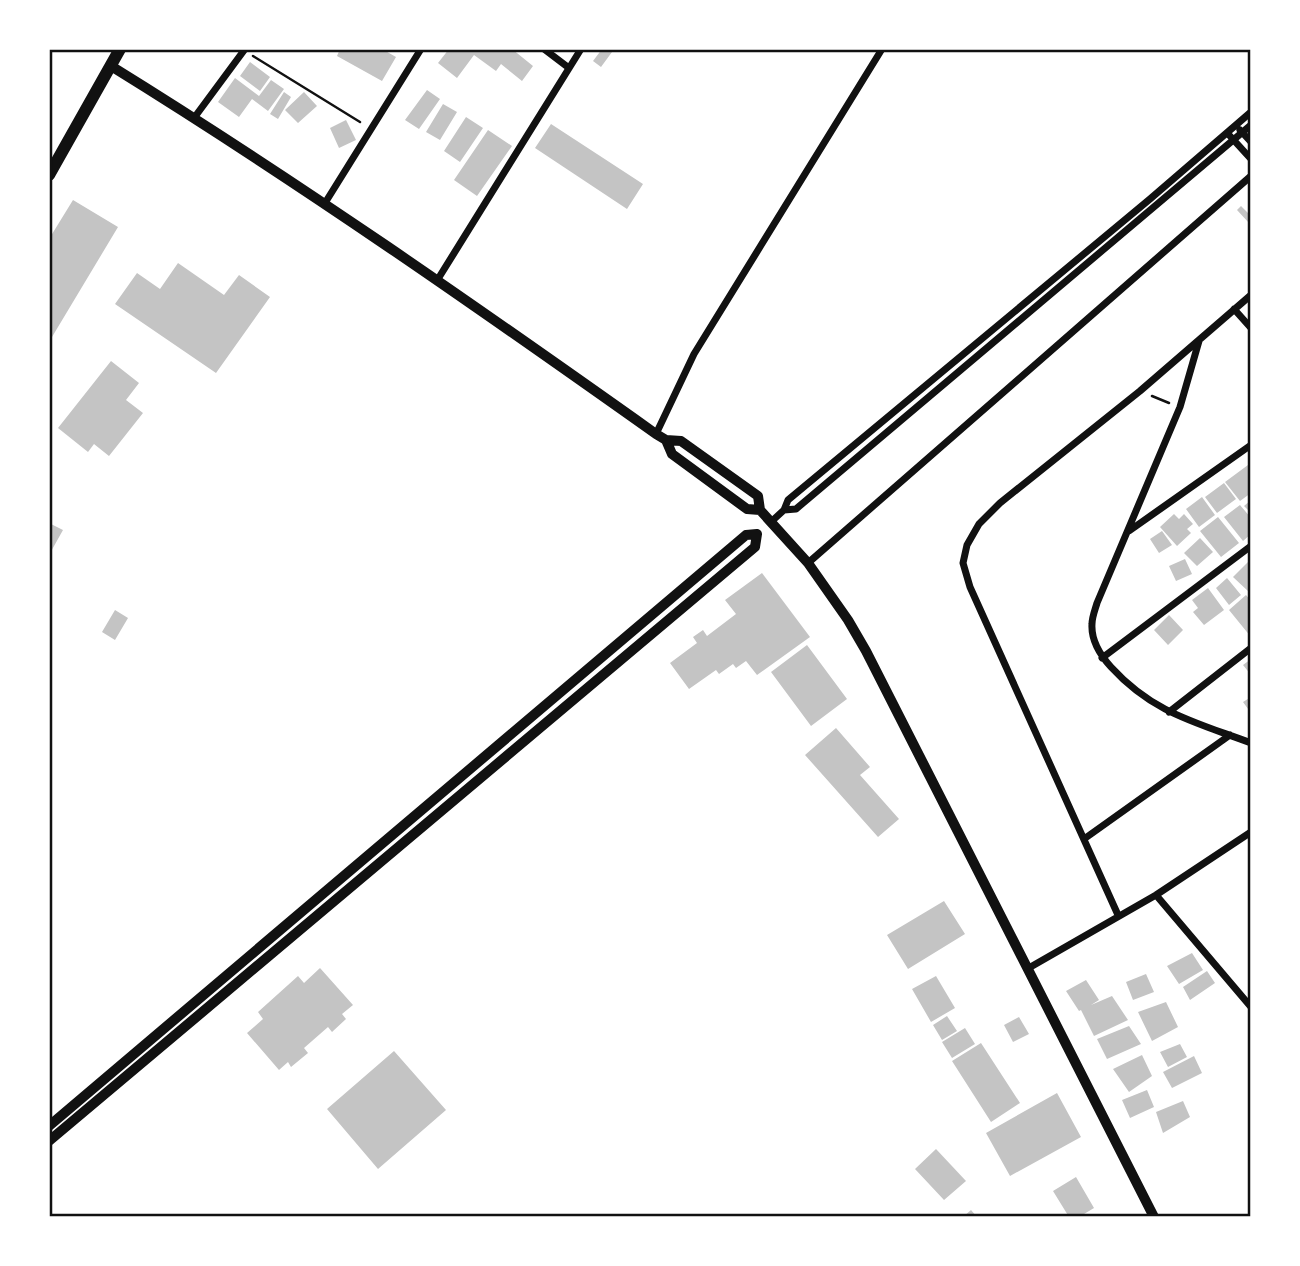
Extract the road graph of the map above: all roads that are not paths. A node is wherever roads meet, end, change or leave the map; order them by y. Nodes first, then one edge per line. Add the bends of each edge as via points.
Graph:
1 (120, 49) edge
2 (421, 49) edge
3 (544, 49) edge
4 (581, 49) edge
5 (882, 49) edge
6 (244, 50) edge
7 (111, 66) junction
8 (569, 68) junction
9 (1251, 112) edge
10 (194, 118) junction
11 (1236, 124) junction
12 (1251, 125) edge
13 (1227, 132) junction
14 (1242, 132) junction
15 (1233, 139) junction
16 (1251, 142) edge
17 (1251, 159) edge
18 (49, 175) edge
19 (1251, 176) edge
20 (325, 203) junction
21 (438, 279) junction
22 (1251, 295) edge
23 (1234, 309) junction
24 (1251, 328) edge
25 (1199, 341) junction
26 (656, 434) junction
27 (666, 440) junction
28 (1251, 445) edge
29 (760, 510) junction
30 (784, 510) junction
31 (772, 522) junction
32 (1127, 532) junction
33 (757, 534) junction
34 (1251, 546) edge
35 (808, 563) junction
36 (1251, 648) edge
37 (1102, 658) junction
38 (1169, 712) junction
39 (1230, 735) junction
40 (1251, 743) edge
41 (1251, 832) edge
42 (1084, 839) junction
43 (1156, 895) junction
44 (1118, 915) junction
45 (1027, 969) junction
46 (1251, 1007) edge
47 (49, 1126) edge
48 (49, 1141) edge
49 (1153, 1217) edge

1 - 7 highway
2 - 20 street
3 - 8 street
4 - 8 street
5 - 26 street via 694,354
6 - 10 street
7 - 10 main road
7 - 18 highway
8 - 21 street
9 - 11 street
10 - 20 main road
11 - 13 street
11 - 14 street
12 - 14 street
13 - 15 street
13 - 30 street via 788,500
14 - 15 street
14 - 16 street
15 - 17 street
15 - 30 street via 796,509
19 - 35 street
20 - 21 main road
21 - 26 main road
22 - 23 street
23 - 24 street
23 - 25 street
25 - 32 street via 1180,407
25 - 42 street via 1000,503 979,524 967,545 963,563 970,587
26 - 27 main road
27 - 29 main road via 672,454 747,509
27 - 29 main road via 681,441 758,496
28 - 32 street
29 - 31 main road
30 - 31 street
31 - 33 main road
31 - 35 main road
32 - 37 street via 1091,625
33 - 47 main road via 746,535
33 - 48 main road via 755,547
34 - 37 street
35 - 45 main road via 866,650
36 - 38 street
37 - 38 street via 1128,687
38 - 39 street
39 - 40 street
39 - 42 street
41 - 43 street
42 - 44 street
43 - 44 street
43 - 46 street
44 - 45 street
45 - 49 main road

